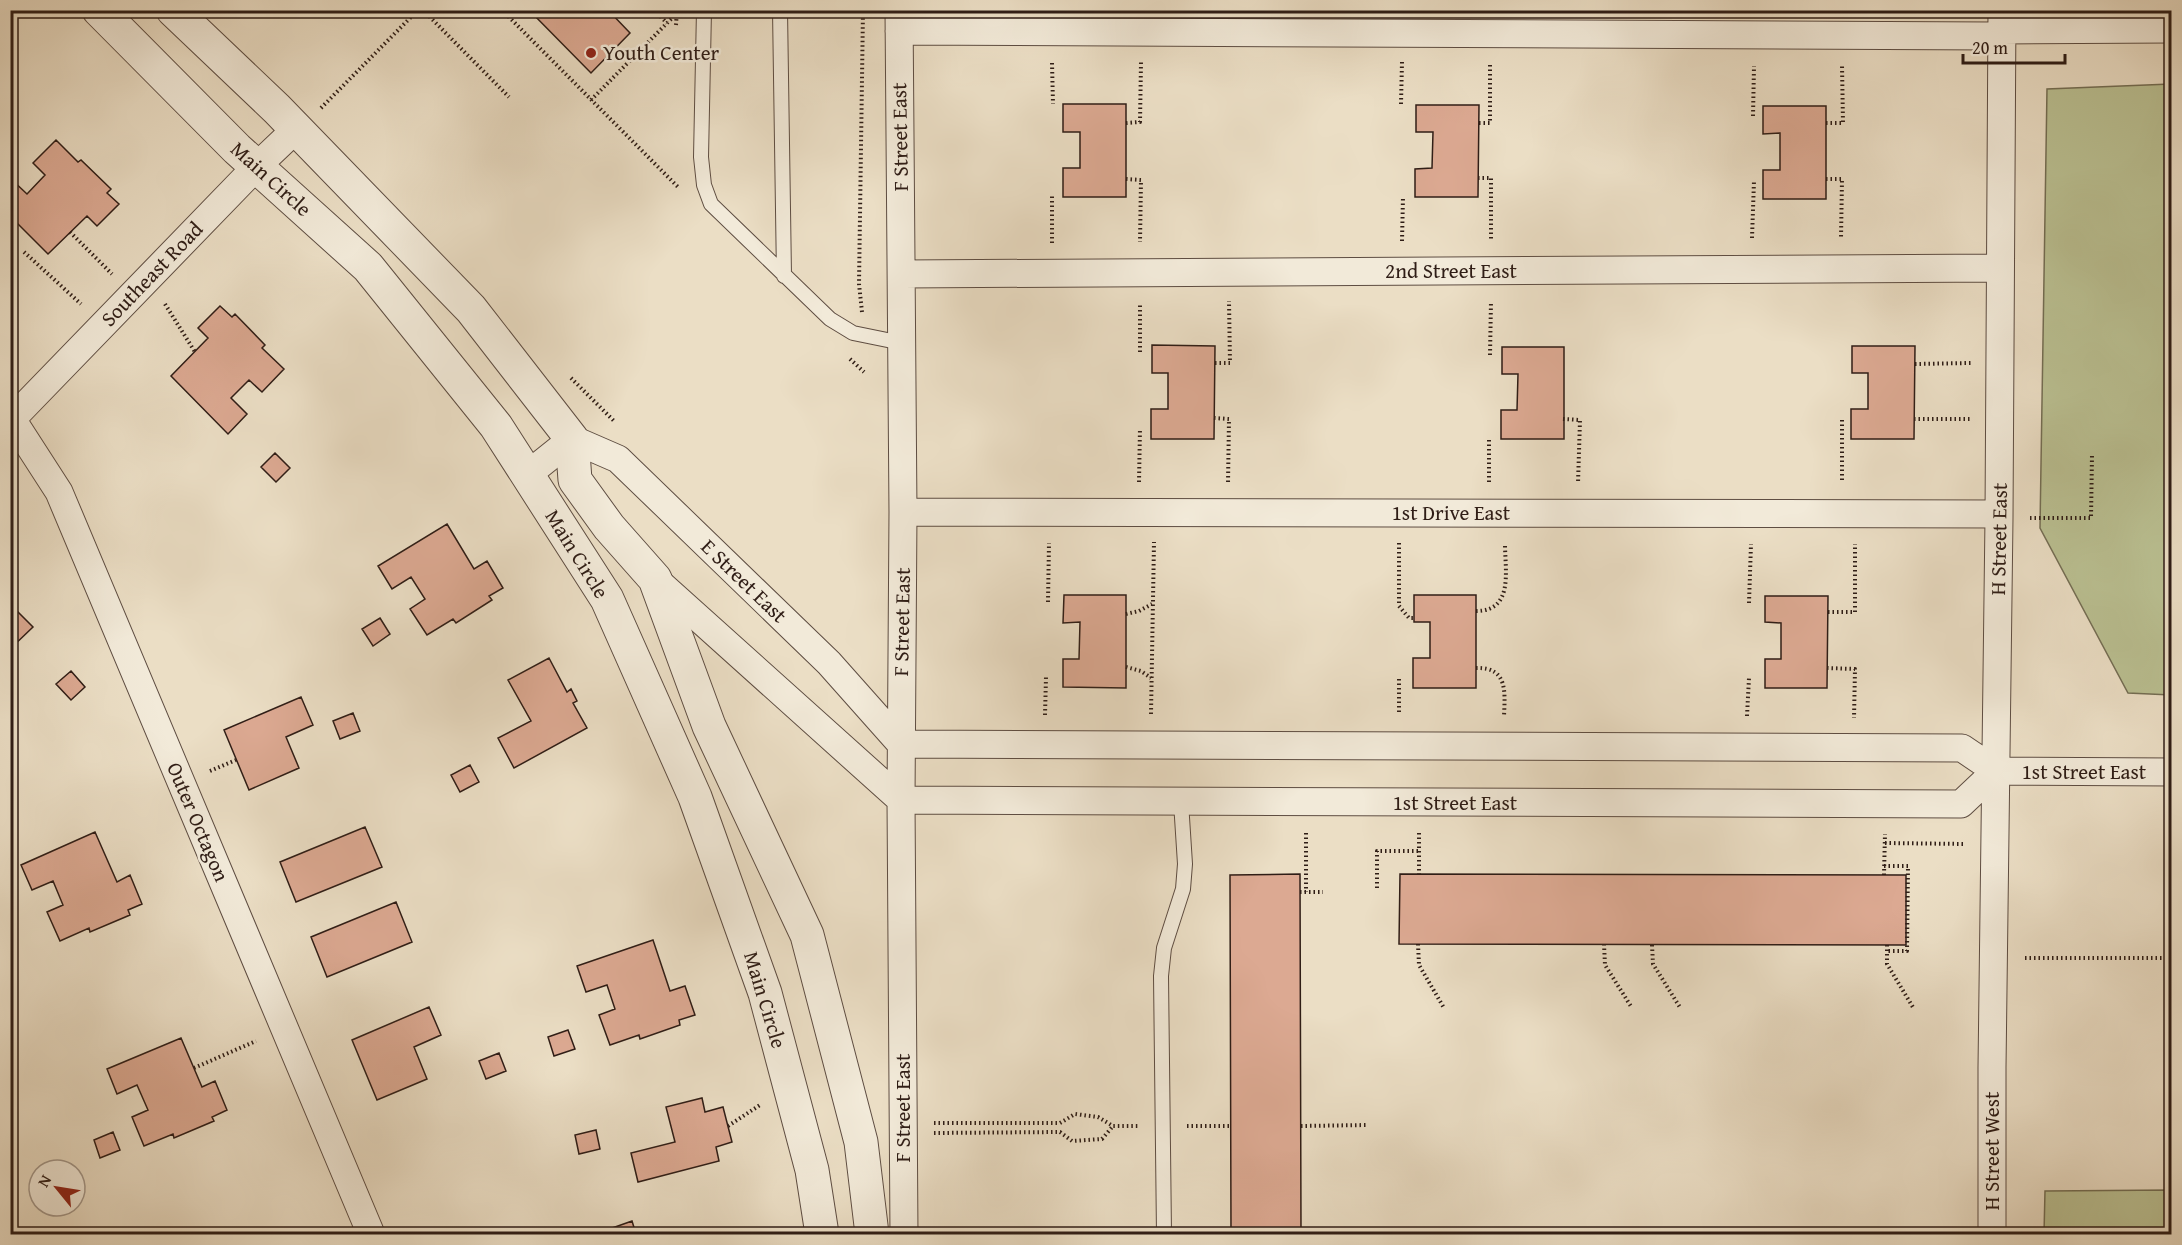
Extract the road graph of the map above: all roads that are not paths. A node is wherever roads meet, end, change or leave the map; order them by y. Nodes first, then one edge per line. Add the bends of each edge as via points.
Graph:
1 (99, 10) edge
2 (173, 10) edge
3 (704, 10) edge
4 (780, 10) edge
5 (2002, 20) edge
6 (899, 21) edge
7 (2172, 29) edge
8 (308, 119) junction
9 (256, 166) junction
10 (2000, 268) junction
11 (902, 274) junction
12 (784, 276) junction
13 (902, 343) junction
14 (11, 419) edge
15 (572, 439) junction
16 (527, 475) junction
17 (903, 512) junction
18 (1999, 516) junction
19 (655, 579) junction
20 (901, 744) junction
21 (1996, 771) junction
22 (2172, 772) edge
23 (901, 800) junction
24 (1181, 802) junction
25 (1992, 1068) joint
26 (371, 1234) edge
27 (822, 1234) edge
28 (872, 1234) edge
29 (904, 1234) edge
30 (1164, 1234) edge
31 (1992, 1234) edge

1 - 9 street, Main Circle
2 - 8 street
3 - 12 lane via 704,185 711,204
4 - 12 lane
5 - 6 street via 1993,36 1052,32
5 - 7 street
5 - 10 street, H Street East
6 - 11 street, F Street East
8 - 9 street, Southeast Road
8 - 15 street via 471,309
9 - 14 street, Southeast Road
9 - 16 street, Main Circle via 368,267 496,426
10 - 11 street, 2nd Street East
10 - 18 street, H Street East
11 - 13 street, F Street East
12 - 13 lane via 830,319 853,333
13 - 17 street, F Street East
14 - 26 street, Outer Octagon via 59,492
15 - 16 street
15 - 19 street, Main Circle via 575,480
15 - 20 street, E Street East via 618,459 829,663
16 - 27 street, Main Circle via 606,599 695,797 765,993 812,1170
17 - 18 street, 1st Drive East
17 - 20 street, F Street East
18 - 21 street, H Street East
19 - 23 street
19 - 28 street, Main Circle via 709,726 807,935 861,1142
20 - 21 street, 1st Street East via 1962,748
20 - 23 street, F Street East
21 - 22 street, 1st Street East
21 - 24 street, 1st Street East via 1961,804
21 - 25 street, H Street East
23 - 24 street, 1st Street East
23 - 29 street, F Street East
24 - 30 lane via 1184,889 1164,948 1161,976
25 - 31 street, H Street West

